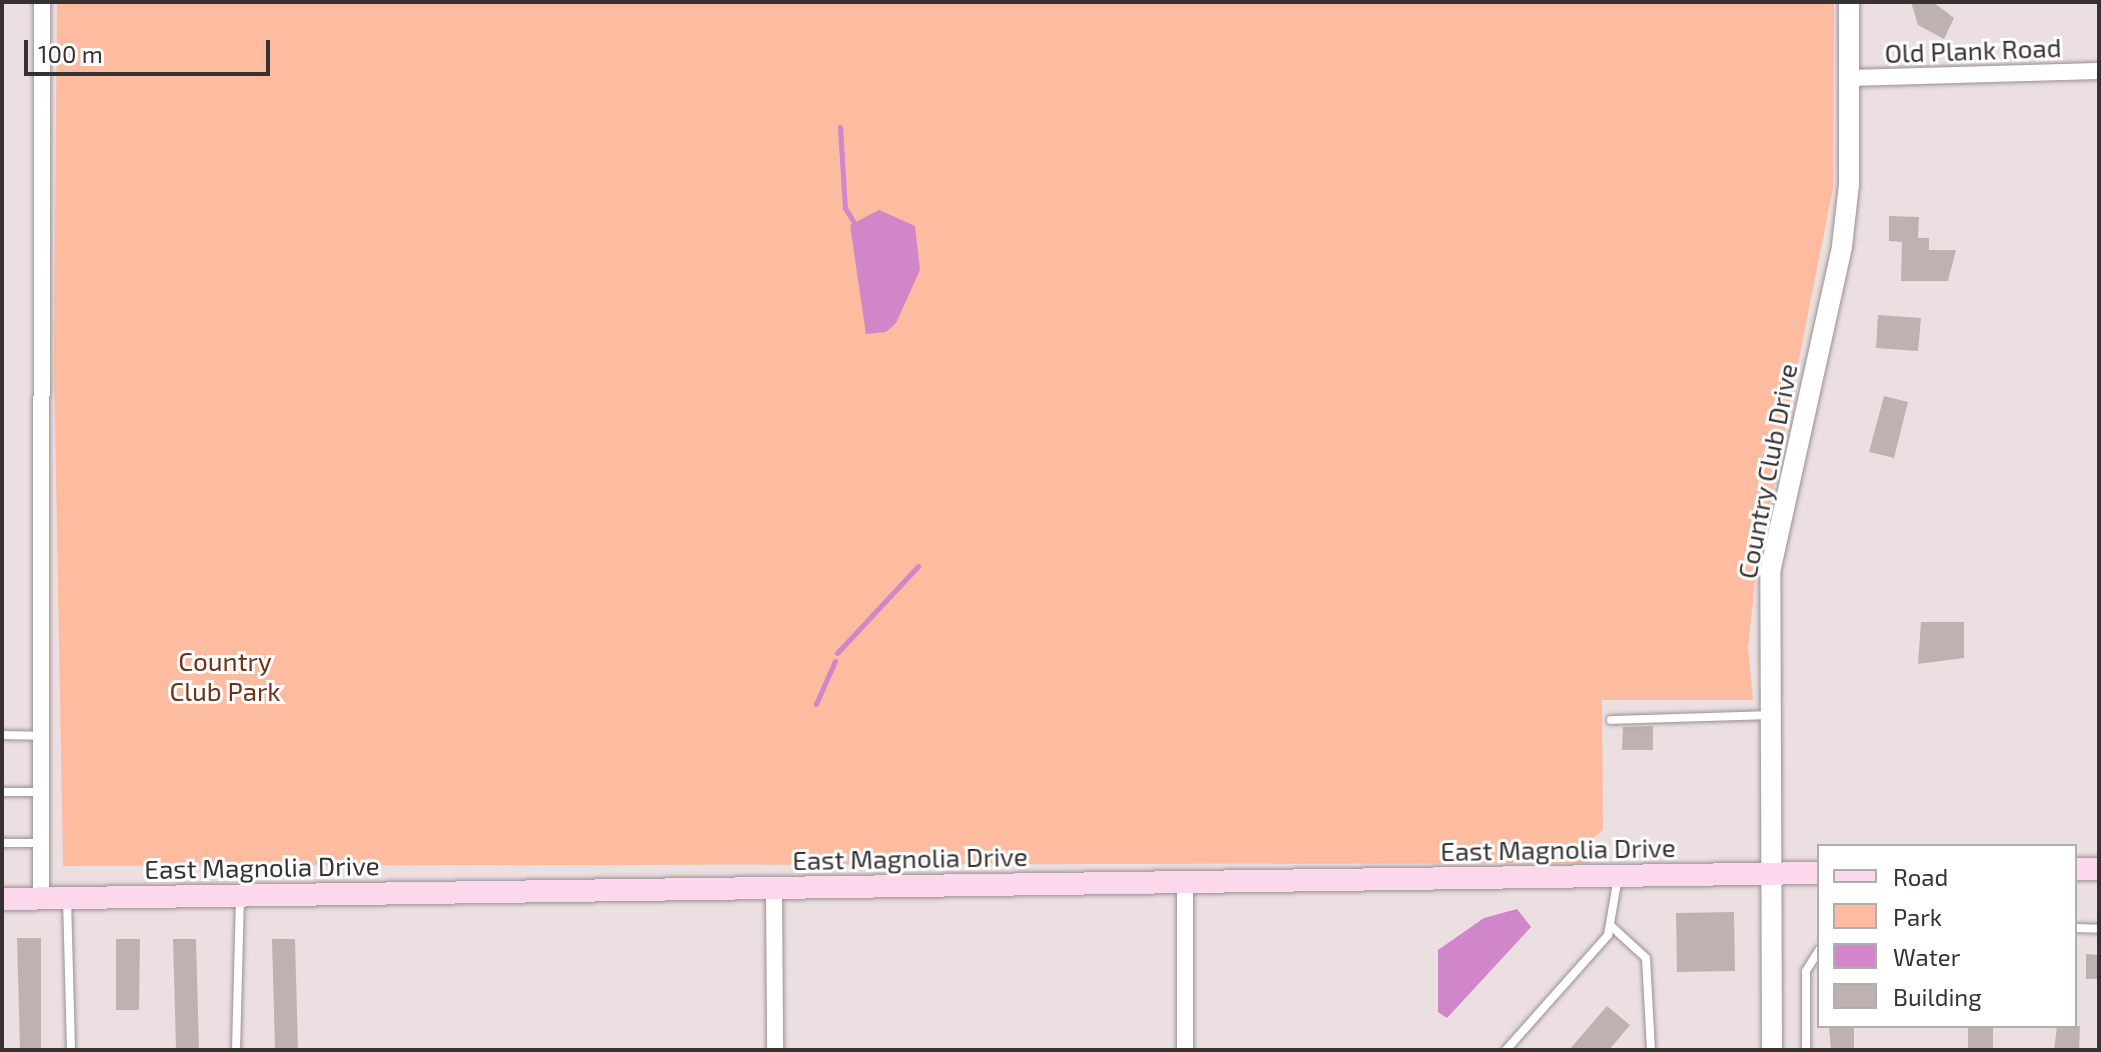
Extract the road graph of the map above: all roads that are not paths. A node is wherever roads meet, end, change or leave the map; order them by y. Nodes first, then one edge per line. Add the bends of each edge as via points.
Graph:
1 (42, 2) edge
2 (1849, 2) edge
3 (2099, 71) edge
4 (1849, 78) junction
5 (1768, 715) junction
6 (1611, 720) dead end
7 (2, 735) edge
8 (41, 736) junction
9 (2, 792) edge
10 (41, 792) junction
11 (2, 843) edge
12 (41, 843) junction
13 (2077, 869) edge
14 (2099, 869) edge
15 (1817, 873) edge
16 (1771, 874) junction
17 (1618, 876) junction
18 (1185, 882) junction
19 (774, 887) junction
20 (240, 895) junction
21 (67, 897) junction
22 (41, 898) junction
23 (2, 899) edge
24 (1611, 926) junction
25 (2077, 928) edge
26 (2099, 929) edge
27 (1817, 953) edge
28 (71, 1050) edge
29 (236, 1050) edge
30 (775, 1050) edge
31 (1185, 1050) edge
32 (1506, 1050) edge
33 (1651, 1050) edge
34 (1772, 1050) edge
35 (1806, 1050) edge

1 - 8 street
2 - 4 street, Country Club Drive
3 - 4 street, Old Plank Road
4 - 5 street, Country Club Drive via 1842,246 1770,572
5 - 6 lane
5 - 16 street, Country Club Drive
7 - 8 lane
8 - 10 street
9 - 10 lane
10 - 12 street
11 - 12 lane
12 - 22 street
13 - 14 main road
15 - 16 main road, East Magnolia Drive
16 - 17 main road, East Magnolia Drive
16 - 34 street, Country Club Drive
17 - 18 main road, East Magnolia Drive
17 - 24 lane
18 - 19 main road, East Magnolia Drive
18 - 31 street
19 - 20 main road, East Magnolia Drive
19 - 30 street
20 - 21 main road, East Magnolia Drive
20 - 29 lane
21 - 22 main road, East Magnolia Drive
21 - 28 lane
22 - 23 main road, East Magnolia Drive
24 - 32 lane
24 - 33 lane via 1646,958
25 - 26 lane
27 - 35 lane via 1806,971

